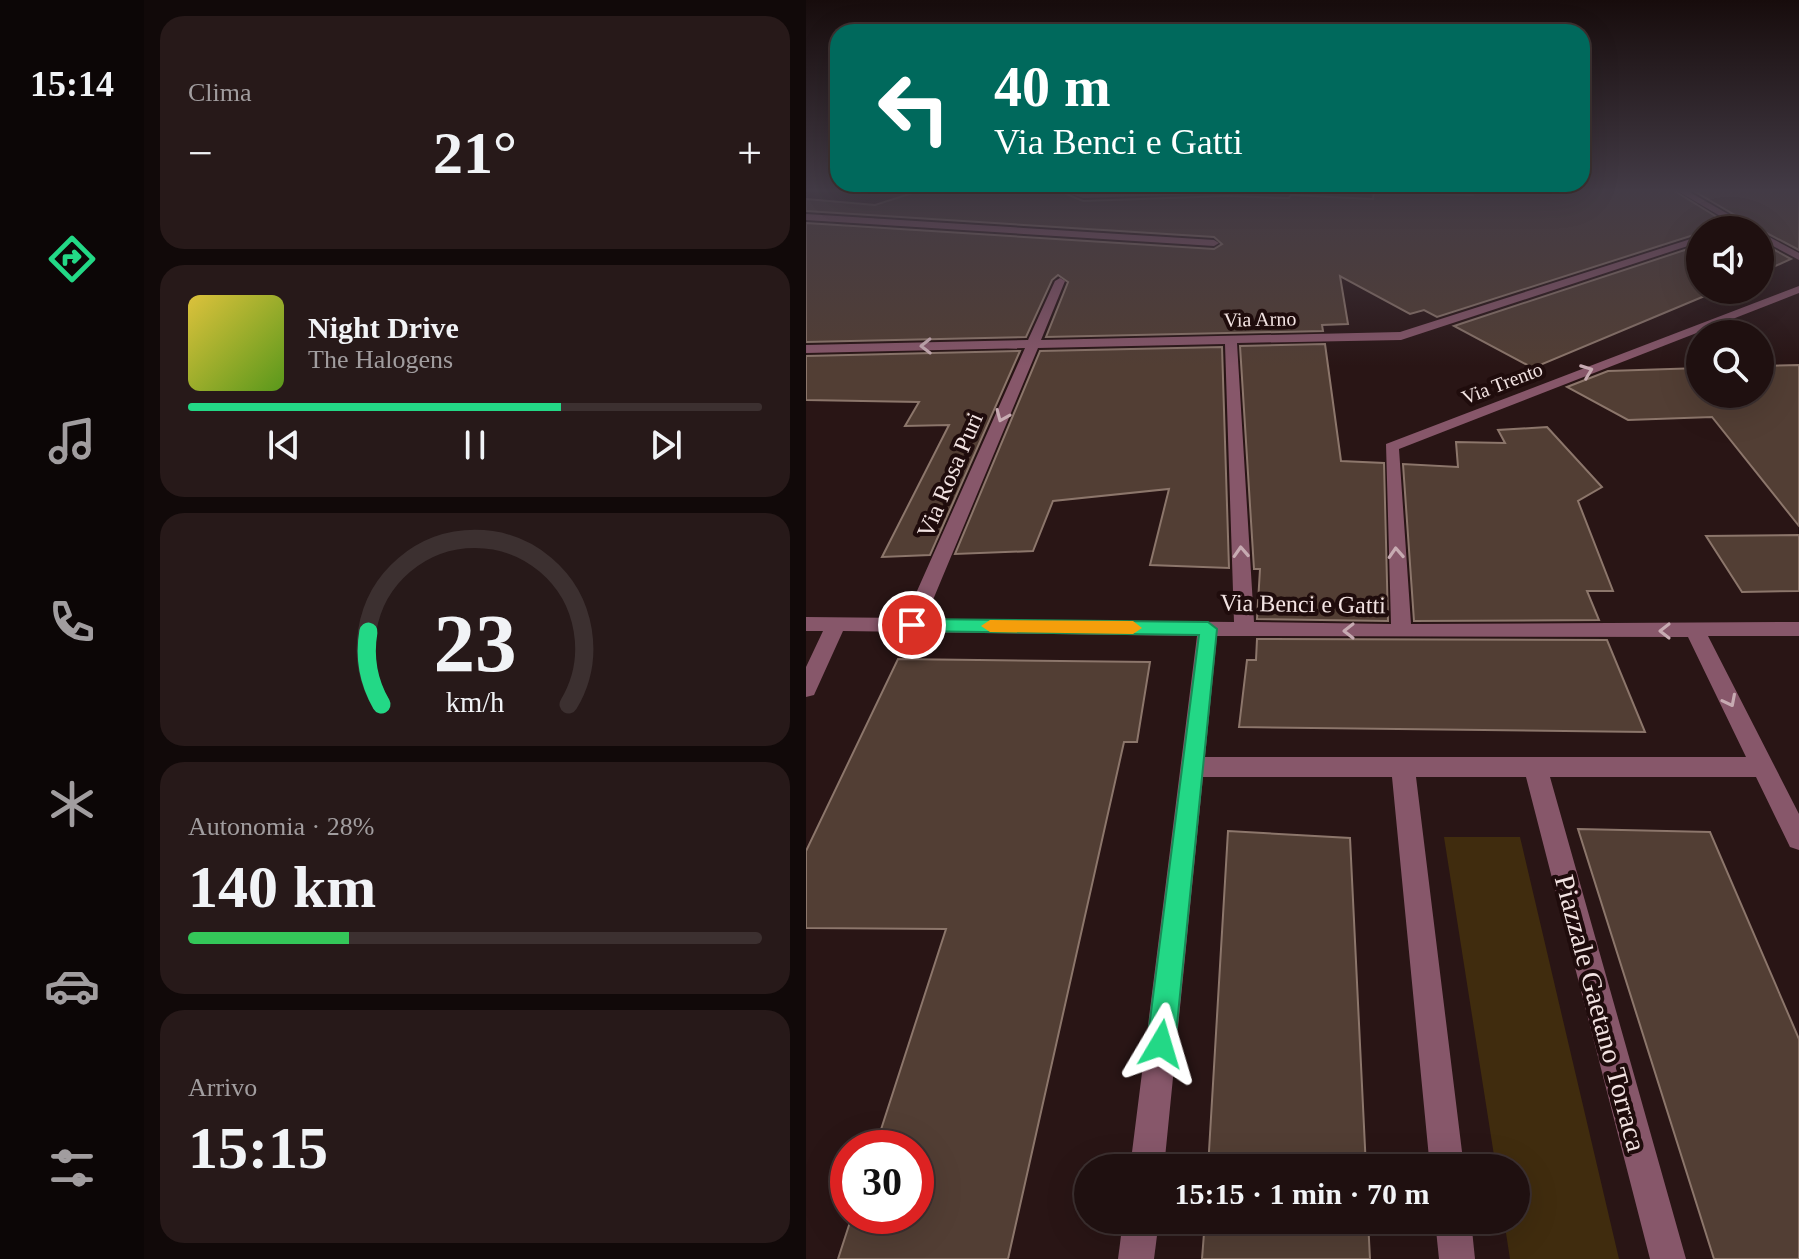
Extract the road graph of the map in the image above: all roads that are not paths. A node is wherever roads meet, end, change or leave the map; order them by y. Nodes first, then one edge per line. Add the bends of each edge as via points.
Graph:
1 (1670, 249) edge
2 (1060, 281) dead end
3 (1799, 289) edge
4 (1231, 340) junction
5 (1032, 344) junction
6 (806, 349) edge
7 (806, 624) edge
8 (836, 625) junction
9 (912, 625) junction
10 (1208, 629) junction
11 (1799, 629) edge
12 (1244, 630) junction
13 (1401, 631) junction
14 (1695, 631) junction
15 (806, 689) edge
16 (1403, 766) junction
17 (1193, 767) junction
18 (1535, 767) junction
19 (1763, 767) junction
20 (1799, 839) edge
21 (1149, 1154) edge
22 (1445, 1154) edge
23 (1139, 1234) edge
24 (1454, 1234) edge
25 (1136, 1259) edge
26 (1457, 1259) edge
27 (1668, 1259) edge

1 - 4 street, Via Arno via 1401,336
2 - 5 street, Via Rosa Puri
13 -> 3 street, Via Trento via 1391,447
4 - 5 street, Via Arno
12 -> 4 street
5 -> 6 street, Via Arno
5 -> 9 street, Via Rosa Puri
7 - 8 street, Via Benci e Gatti
8 - 9 street, Via Benci e Gatti
8 - 15 street
9 - 10 street, Via Benci e Gatti
10 - 12 street, Via Benci e Gatti
10 - 17 street
11 - 14 street, Via Benci e Gatti
13 -> 12 street, Via Benci e Gatti
14 -> 13 street, Via Benci e Gatti
14 -> 19 street
16 - 17 street
16 - 18 street
16 - 22 street
17 - 21 street
18 - 19 street
18 - 27 street, Piazzale Gaetano Torraca
19 - 20 street
23 - 25 street
24 - 26 street

